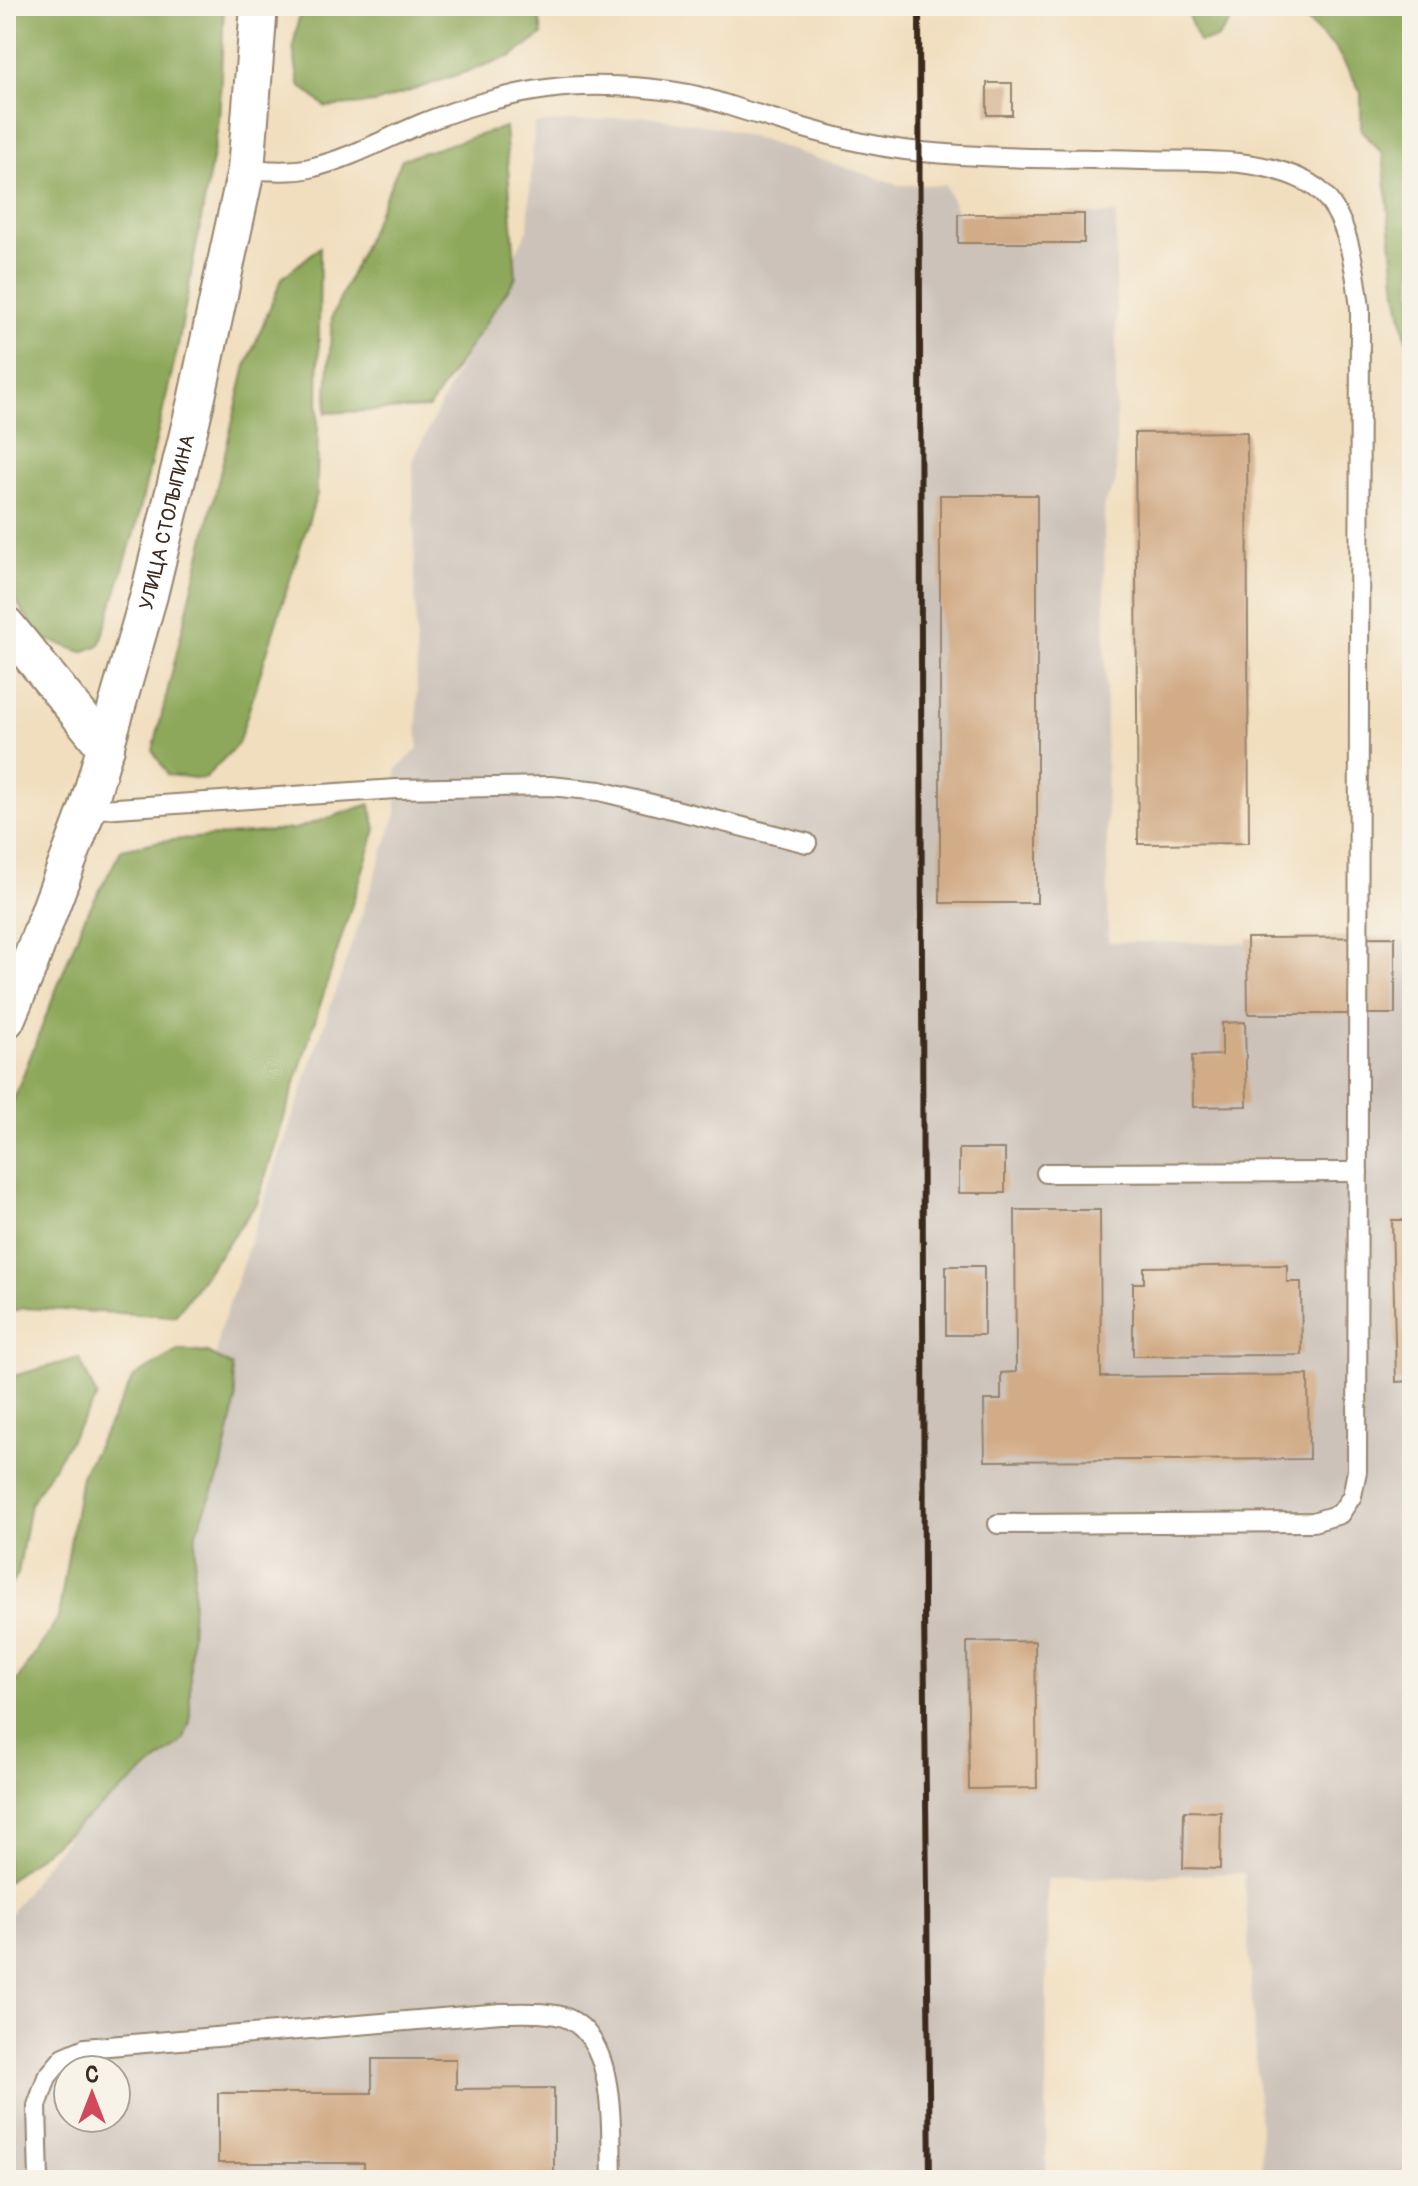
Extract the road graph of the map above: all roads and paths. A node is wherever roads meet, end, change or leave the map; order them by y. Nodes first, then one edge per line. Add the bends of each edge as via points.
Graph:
1 (259, 6) edge
2 (246, 170) junction
3 (6, 625) edge
4 (106, 748) junction
5 (87, 810) junction
6 (807, 843) dead end
7 (6, 1020) edge
8 (1358, 1172) junction
9 (1046, 1173) dead end
10 (998, 1524) dead end
11 (39, 2180) edge
12 (612, 2180) edge

1 - 2 street, УЛИЦА СТОЛЫПИНА
2 - 4 street, УЛИЦА СТОЛЫПИНА via 196,401
2 - 8 lane via 312,168 494,100 548,89 625,86 689,94 882,147 978,156 1231,163 1273,167 1311,183 1333,206 1348,240 1360,308
3 - 4 street
4 - 5 street, УЛИЦА СТОЛЫПИНА
5 - 6 lane via 396,789 550,786 600,791
5 - 7 street, УЛИЦА СТОЛЫПИНА
8 - 9 lane
8 - 10 lane via 1357,1471 1352,1496 1340,1514 1313,1522
11 - 12 lane via 37,2106 47,2077 64,2057 85,2048 535,2013 568,2018 586,2031 600,2052 607,2079

